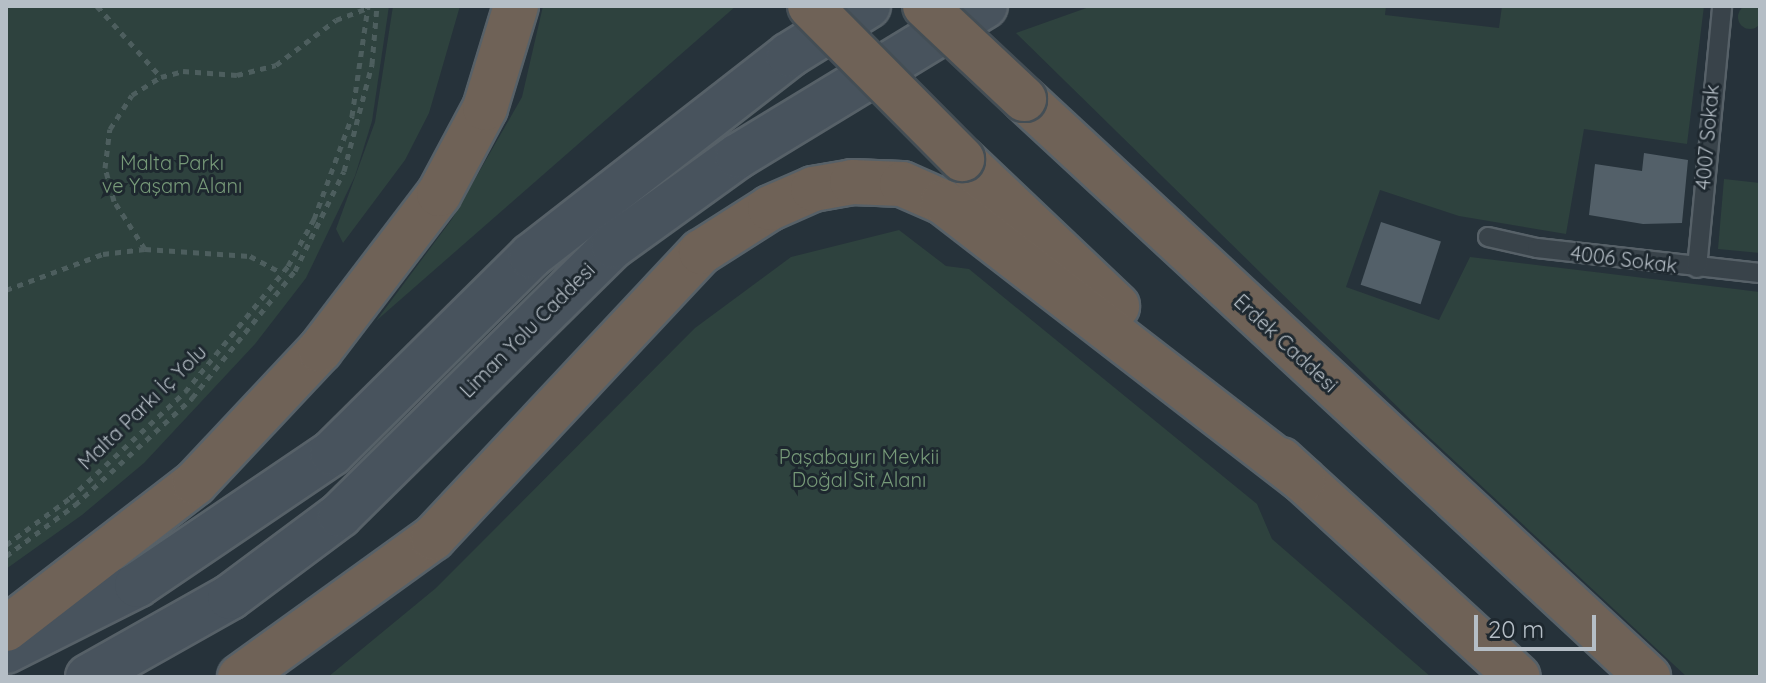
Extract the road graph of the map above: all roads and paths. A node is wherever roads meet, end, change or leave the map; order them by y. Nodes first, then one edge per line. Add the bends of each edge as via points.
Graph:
1 (97, 6) edge
2 (377, 6) edge
3 (516, 6) edge
4 (810, 6) edge
5 (868, 6) edge
6 (925, 6) edge
7 (985, 6) edge
8 (1722, 6) edge
9 (368, 7) edge
10 (161, 77) junction
11 (1488, 237) dead end
12 (145, 249) junction
13 (1697, 268) junction
14 (282, 273) junction
15 (1760, 273) edge
16 (6, 290) edge
17 (1303, 480) junction
18 (6, 545) edge
19 (6, 556) edge
20 (6, 629) edge
21 (6, 651) edge
22 (88, 677) edge
23 (240, 677) edge
24 (1518, 677) edge
25 (1648, 677) edge

1 - 10 path
2 - 19 path via 372,64 348,158 295,271 192,398 75,505
3 - 20 highway via 485,108 439,194 320,350 195,483
4 - 17 highway, bridge via 962,159
5 - 21 main road via 789,55 531,256 332,453 137,585
6 - 25 highway, Erdek Caddesi, bridge
7 - 22 main road, Liman Yolu Caddesi via 738,156 613,246 340,515 230,597
8 - 13 lane, 4007 Sokak
9 - 10 path, Malta Parkı İç Yolu via 336,20 276,65 237,75 183,71
9 - 14 path, Malta Parkı İç Yolu via 355,103 335,168
10 - 12 path, Malta Parkı İç Yolu via 132,95 119,111 105,148 114,201
11 - 13 lane, 4006 Sokak
12 - 14 path via 250,256
12 - 16 path via 103,254
13 - 15 lane, 4006 Sokak
14 - 18 path, Malta Parkı İç Yolu via 185,392 70,498
17 - 23 highway via 943,202 902,184 852,182 813,189 770,208 701,252 433,538
17 - 24 highway

